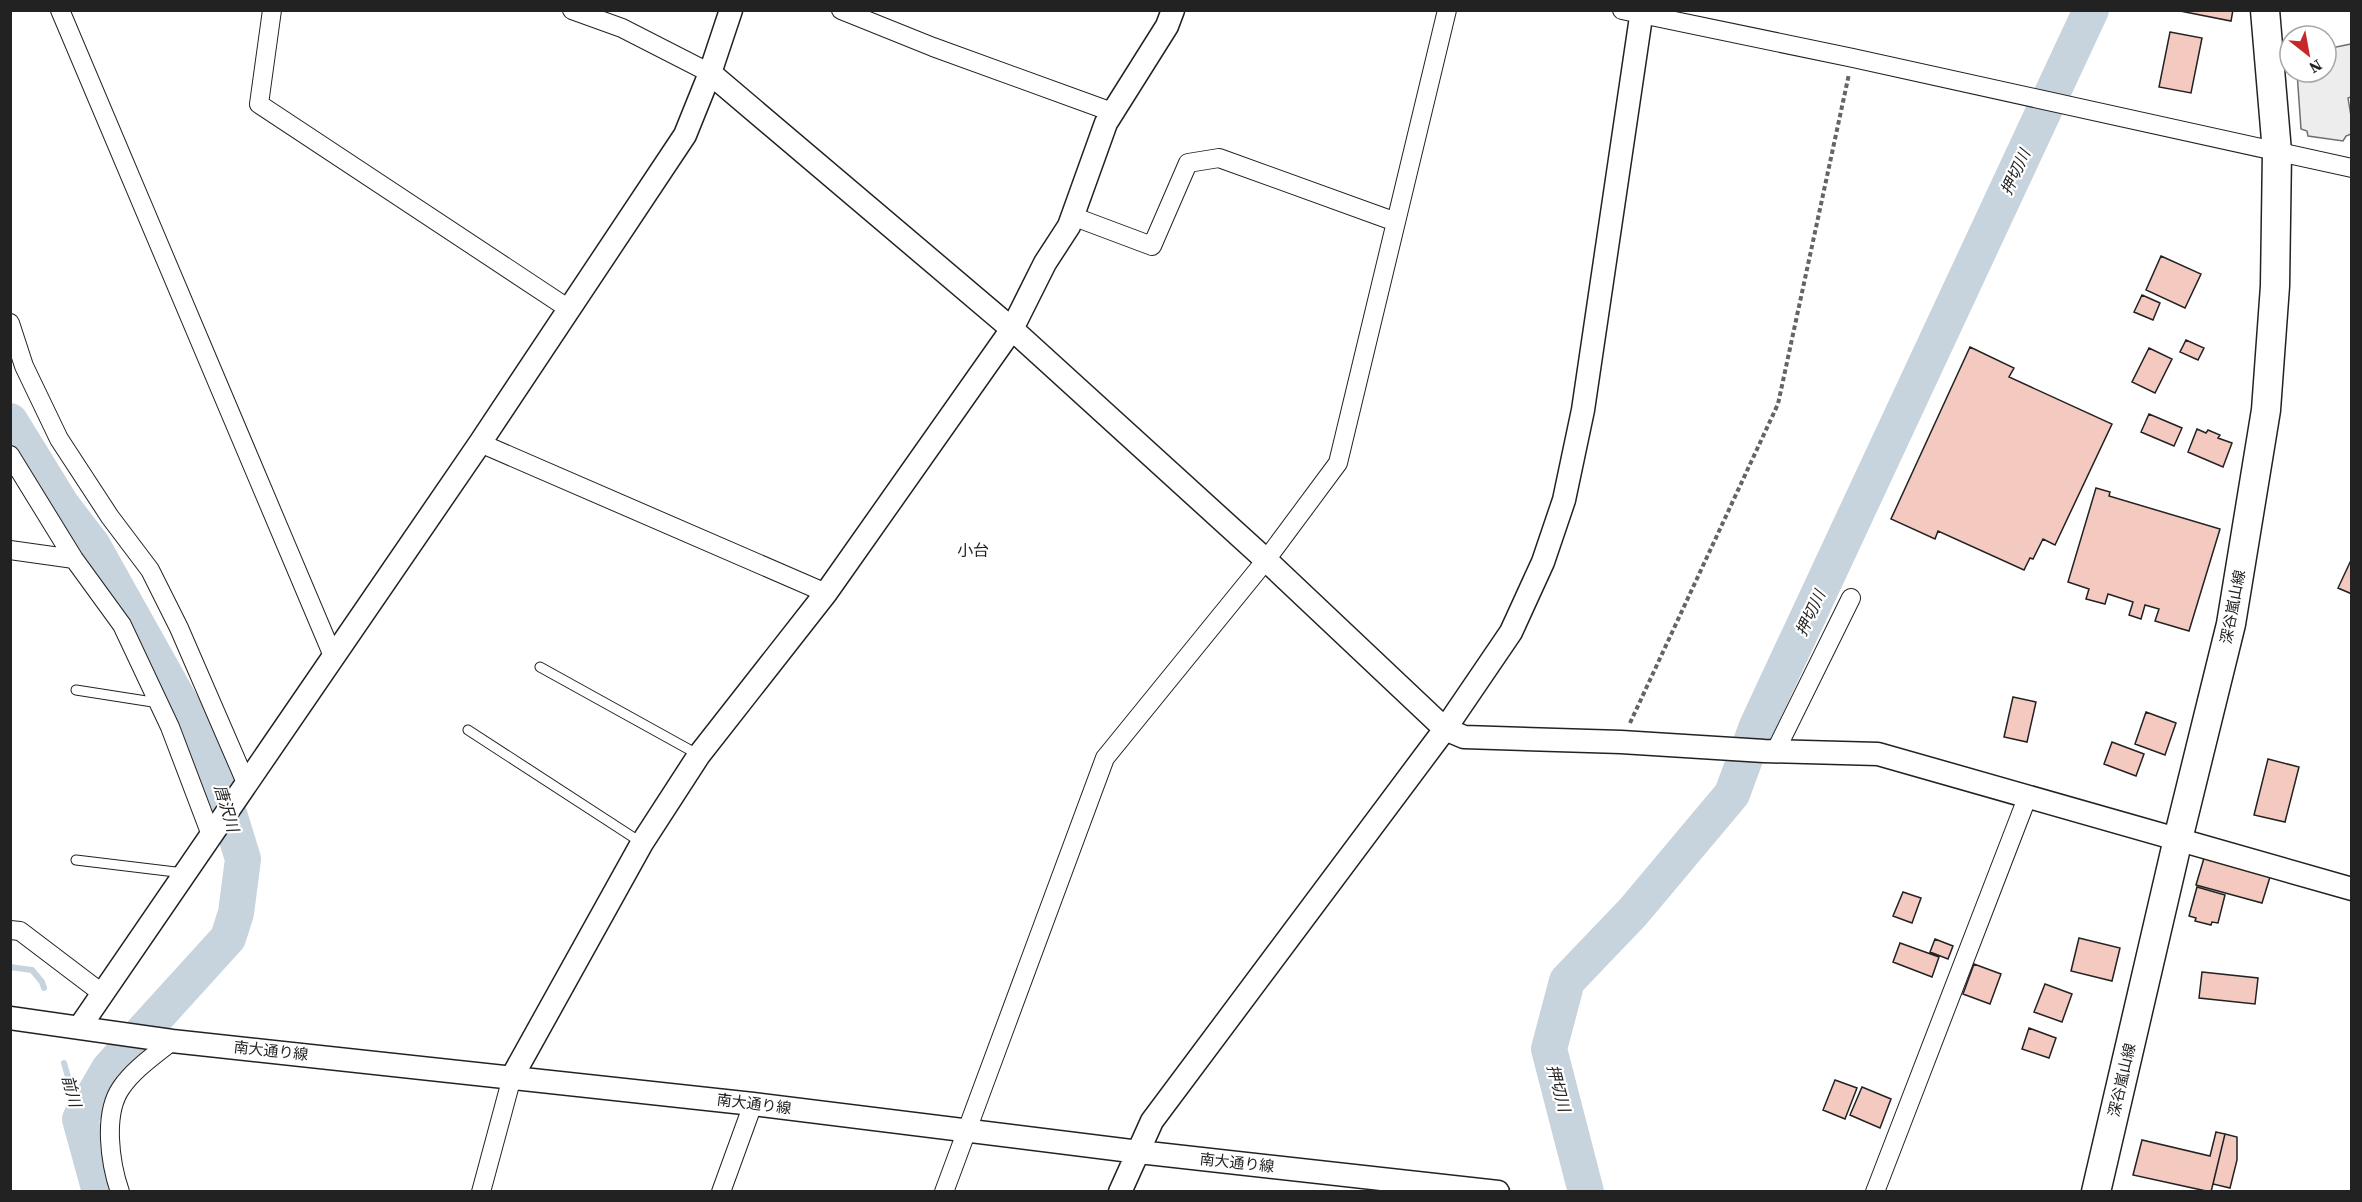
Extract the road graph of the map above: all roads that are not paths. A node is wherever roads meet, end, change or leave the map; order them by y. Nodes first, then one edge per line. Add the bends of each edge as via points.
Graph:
1 (60, 10) edge
2 (273, 10) edge
3 (572, 10) edge
4 (731, 10) edge
5 (841, 10) edge
6 (1173, 10) edge
7 (1447, 10) edge
8 (2265, 10) edge
9 (1635, 12) edge
10 (710, 73) junction
11 (1112, 112) junction
12 (2277, 152) junction
13 (2352, 168) edge
14 (1072, 216) junction
15 (1396, 222) junction
16 (569, 309) junction
17 (10, 323) edge
18 (1012, 329) junction
19 (480, 443) junction
20 (10, 455) edge
21 (10, 550) edge
22 (74, 559) junction
23 (1266, 560) junction
24 (826, 593) junction
25 (1851, 598) dead end
26 (333, 656) junction
27 (540, 667) dead end
28 (76, 690) dead end
29 (159, 703) junction
30 (1445, 729) junction
31 (468, 730) dead end
32 (1769, 752) junction
33 (699, 755) junction
34 (243, 790) junction
35 (2027, 798) junction
36 (213, 831) junction
37 (2178, 838) junction
38 (642, 843) junction
39 (76, 860) dead end
40 (186, 873) junction
41 (2352, 889) edge
42 (10, 930) edge
43 (103, 994) junction
44 (10, 1018) edge
45 (79, 1028) junction
46 (164, 1040) junction
47 (512, 1077) junction
48 (753, 1104) junction
49 (967, 1131) junction
50 (1139, 1152) junction
51 (120, 1191) edge
52 (481, 1191) edge
53 (721, 1191) edge
54 (944, 1191) edge
55 (1120, 1191) edge
56 (1498, 1191) edge
57 (1875, 1191) edge
58 (2096, 1191) edge

1 - 26 street
2 - 16 street via 259,104
3 - 10 street via 622,28
4 - 10 street
5 - 11 street
6 - 11 street via 1167,26
7 - 15 street
8 - 12 main road, 深谷嵐山線
9 - 12 street
9 - 30 street via 1583,410 1564,500 1543,562 1511,632
10 - 16 street via 685,135
10 - 18 street
11 - 14 street
12 - 13 street
12 - 37 main road, 深谷嵐山線 via 2275,286 2266,410 2231,624
14 - 15 street via 1152,246 1188,163 1219,158
14 - 18 street
15 - 23 street via 1338,463
16 - 19 street
17 - 34 street via 24,366 59,439 150,570 179,628
18 - 23 street
18 - 24 street
19 - 24 street
19 - 26 street
20 - 22 street
21 - 22 street
22 - 29 street via 122,625
23 - 30 street
23 - 49 street via 1105,758
24 - 33 street
25 - 32 street
26 - 34 street
27 - 33 lane
28 - 29 lane
29 - 36 street
30 - 32 street via 1464,737
30 - 50 street via 1152,1121
31 - 38 lane
32 - 35 street via 1878,754
33 - 38 street
34 - 36 street
35 - 37 street
35 - 57 street
36 - 40 street
37 - 41 street
37 - 58 main road, 深谷嵐山線
38 - 47 street
39 - 40 lane
40 - 43 street
42 - 43 street via 20,931
43 - 45 street
44 - 45 street, 南大通り線
45 - 46 street, 南大通り線
46 - 47 street, 南大通り線
46 - 51 street via 120,1089 111,1119 109,1147
47 - 48 street, 南大通り線
47 - 52 street
48 - 49 street, 南大通り線
48 - 53 street
49 - 50 street, 南大通り線
49 - 54 street
50 - 55 street
50 - 56 street, 南大通り線

